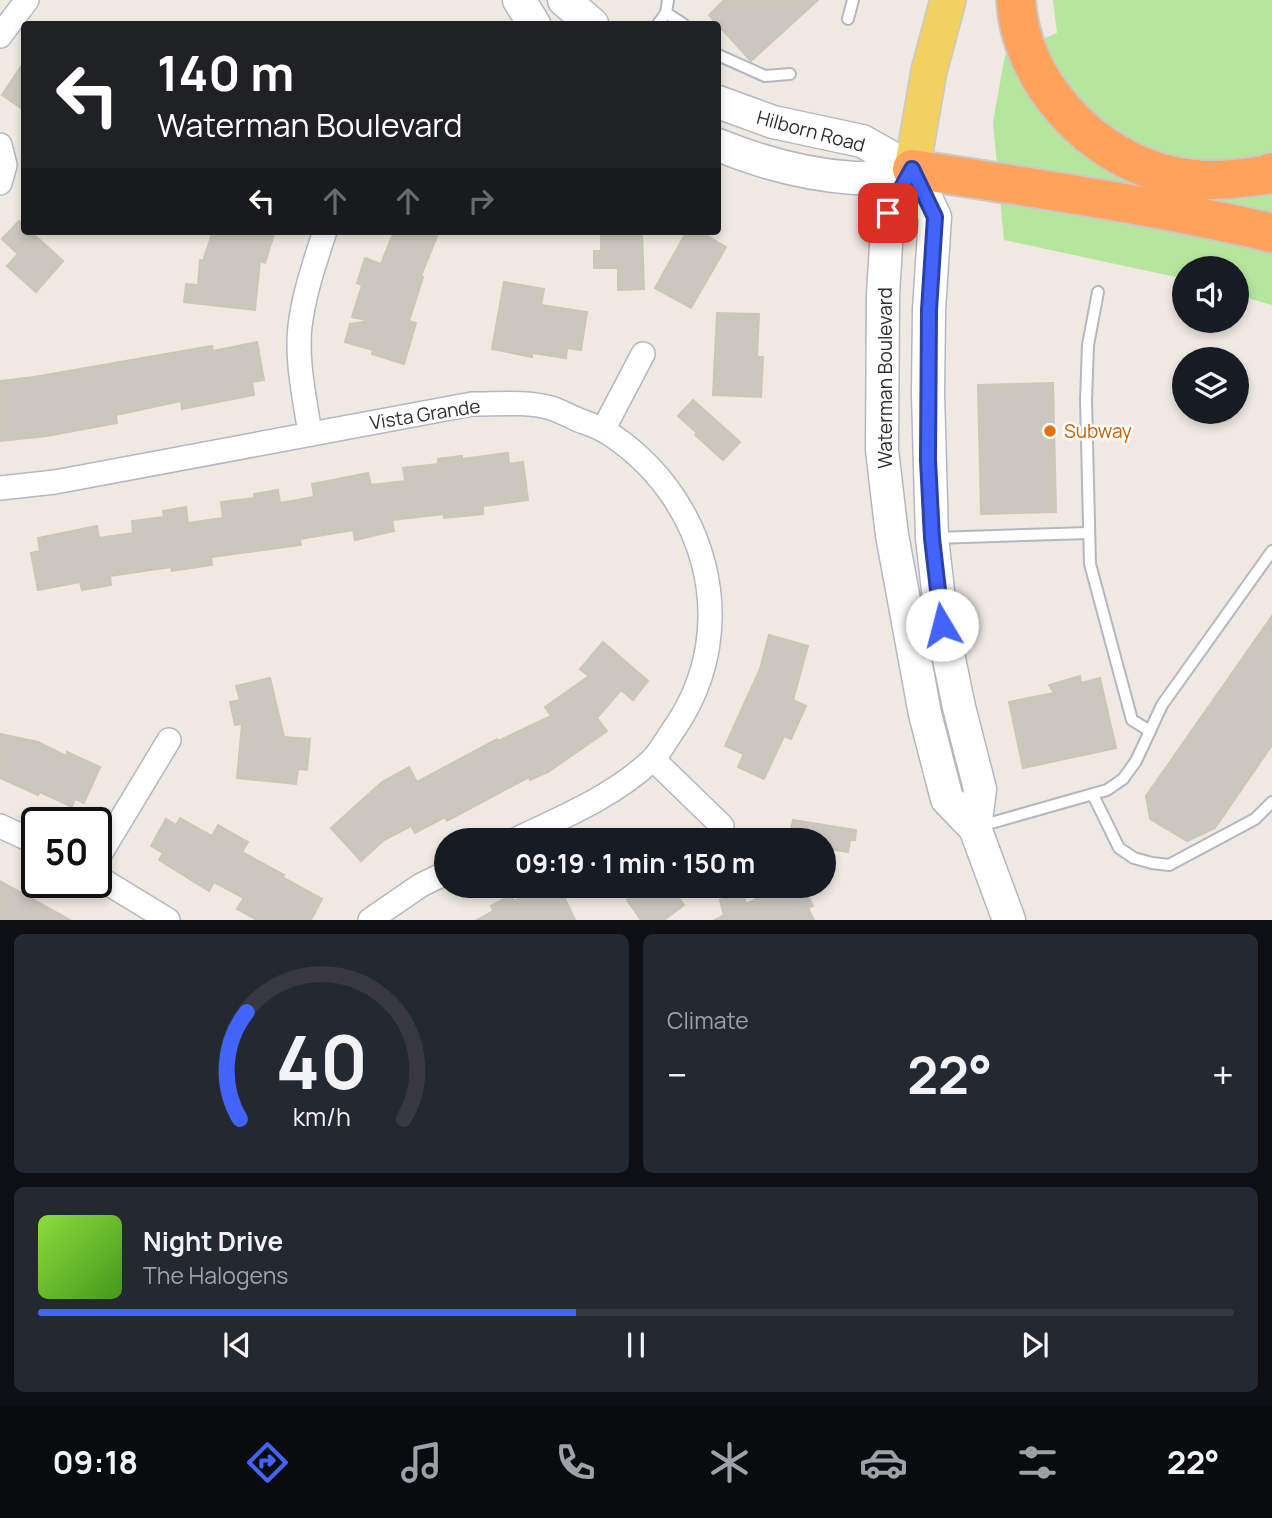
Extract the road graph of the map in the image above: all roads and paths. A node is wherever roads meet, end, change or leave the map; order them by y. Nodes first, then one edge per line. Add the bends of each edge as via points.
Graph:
1 (27, 0) edge
2 (519, 0) edge
3 (564, 0) edge
4 (668, 0) edge
5 (853, 0) edge
6 (948, 0) edge
7 (1016, 0) edge
8 (666, 13) junction
9 (848, 19) dead end
10 (532, 21) edge
11 (588, 21) edge
12 (660, 21) edge
13 (678, 21) edge
14 (0, 36) edge
15 (721, 56) edge
16 (790, 74) dead end
17 (721, 103) edge
18 (0, 145) edge
19 (721, 146) edge
20 (912, 169) junction
21 (1272, 172) edge
22 (0, 183) edge
23 (1272, 233) edge
24 (324, 235) edge
25 (1098, 292) dead end
26 (643, 354) dead end
27 (603, 430) junction
28 (310, 434) junction
29 (0, 488) edge
30 (1088, 533) junction
31 (932, 538) junction
32 (1272, 551) edge
33 (1150, 730) junction
34 (169, 740) dead end
35 (653, 759) junction
36 (1093, 795) junction
37 (1272, 802) edge
38 (0, 826) edge
39 (722, 826) dead end
40 (539, 828) edge
41 (975, 828) junction
42 (112, 835) edge
43 (21, 836) edge
44 (434, 879) edge
45 (112, 886) edge
46 (168, 919) edge
47 (370, 919) edge
48 (1009, 919) edge

1 - 14 street
2 - 10 main road
3 - 11 main road
4 - 8 lane
5 - 9 lane
6 - 20 main road, Waterman Boulevard via 929,71
7 - 21 highway via 1021,35 1044,86 1082,129 1121,157 1168,175 1215,181
8 - 12 lane
8 - 13 lane
15 - 16 lane via 765,76
17 - 20 main road, Hilborn Road via 773,122 862,141
18 - 22 street via 5,165
19 - 20 main road, Hilborn Road via 795,169 856,178
20 - 23 highway via 1097,198
20 - 31 main road, Waterman Boulevard via 935,217 928,394
20 - 41 main road, Waterman Boulevard via 888,213 882,450 892,535 925,714 947,799
24 - 28 street via 299,328
25 - 30 lane via 1087,345
26 - 27 street
27 - 28 street, Vista Grande via 551,408 520,403 472,404
27 - 35 street, Vista Grande via 639,456 674,495 699,548 709,598 706,652 698,682 686,710
28 - 29 street, Vista Grande via 55,482
30 - 31 lane
30 - 33 lane via 1090,565 1132,720
31 - 41 main road, Waterman Boulevard via 942,625 980,789
32 - 33 lane via 1162,705
33 - 36 lane via 1123,779
34 - 42 street
35 - 39 street
35 - 40 street, Vista Grande via 609,793
36 - 37 lane via 1119,848 1133,858 1169,865 1255,818
36 - 41 lane
38 - 43 street
41 - 48 main road, Waterman Boulevard
44 - 47 street
45 - 46 street

